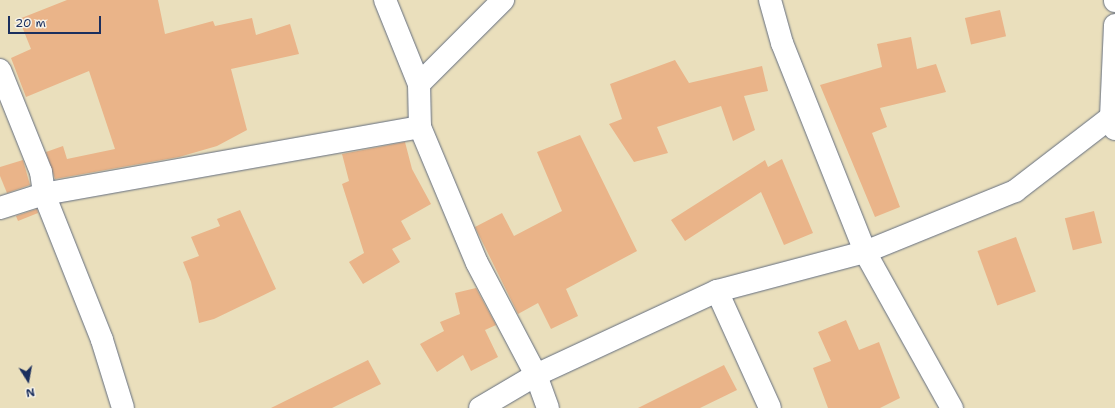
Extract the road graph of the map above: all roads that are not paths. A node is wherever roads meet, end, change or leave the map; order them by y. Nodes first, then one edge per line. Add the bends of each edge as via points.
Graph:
1 (385, 0) edge
2 (503, 0) edge
3 (770, 0) edge
4 (1115, 25) edge
5 (0, 70) edge
6 (420, 84) junction
7 (1114, 120) edge
8 (420, 127) junction
9 (44, 194) junction
10 (0, 208) edge
11 (865, 252) junction
12 (717, 291) junction
13 (536, 375) junction
14 (946, 406) edge
15 (123, 408) edge
16 (480, 408) edge
17 (548, 408) edge
18 (770, 408) edge

1 - 6 street
2 - 6 street
3 - 11 street via 782,43
4 - 7 street
5 - 9 street via 41,172
6 - 8 street
7 - 11 street via 1015,191
8 - 9 street
8 - 13 street via 477,263
9 - 10 street
9 - 15 street via 102,340
11 - 12 street
11 - 14 street
12 - 13 street
12 - 18 street
13 - 16 street
13 - 17 street

